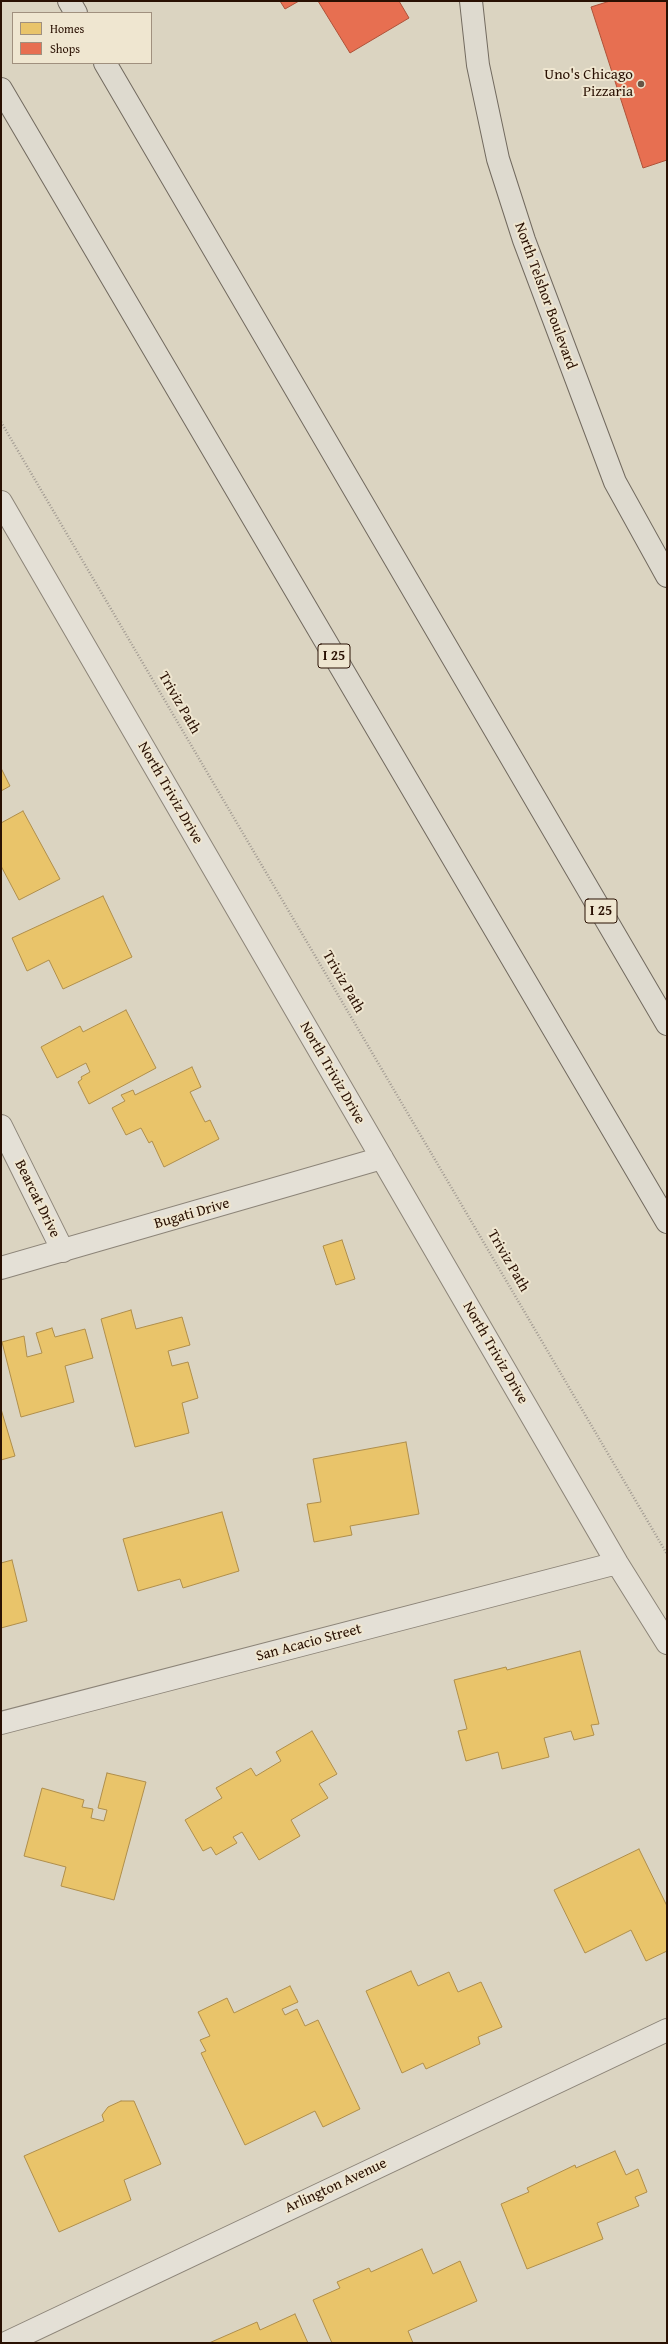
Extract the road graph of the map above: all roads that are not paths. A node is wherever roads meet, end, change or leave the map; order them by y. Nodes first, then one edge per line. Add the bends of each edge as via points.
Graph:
1 (68, 1) edge
2 (471, 1) edge
3 (75, 12) edge
4 (106, 64) edge
5 (1, 89) edge
6 (1, 502) edge
7 (667, 576) edge
8 (667, 1024) edge
9 (1, 1126) edge
10 (382, 1158) junction
11 (667, 1222) edge
12 (63, 1252) junction
13 (1, 1268) edge
14 (617, 1563) junction
15 (667, 1643) edge
16 (1, 1723) edge
17 (667, 2030) edge
18 (6, 2343) edge

1 - 3 main road
2 - 7 main road, North Telshor Boulevard via 478,65 497,152 524,240 615,482
4 - 8 main road, I 25
5 - 11 main road, I 25
6 - 10 street, North Triviz Drive
9 - 12 street, Bearcat Drive
10 - 12 street, Bugati Drive
10 - 14 street, North Triviz Drive
12 - 13 street, Bugati Drive
14 - 15 street, North Triviz Drive
14 - 16 street, San Acacio Street
17 - 18 street, Arlington Avenue

